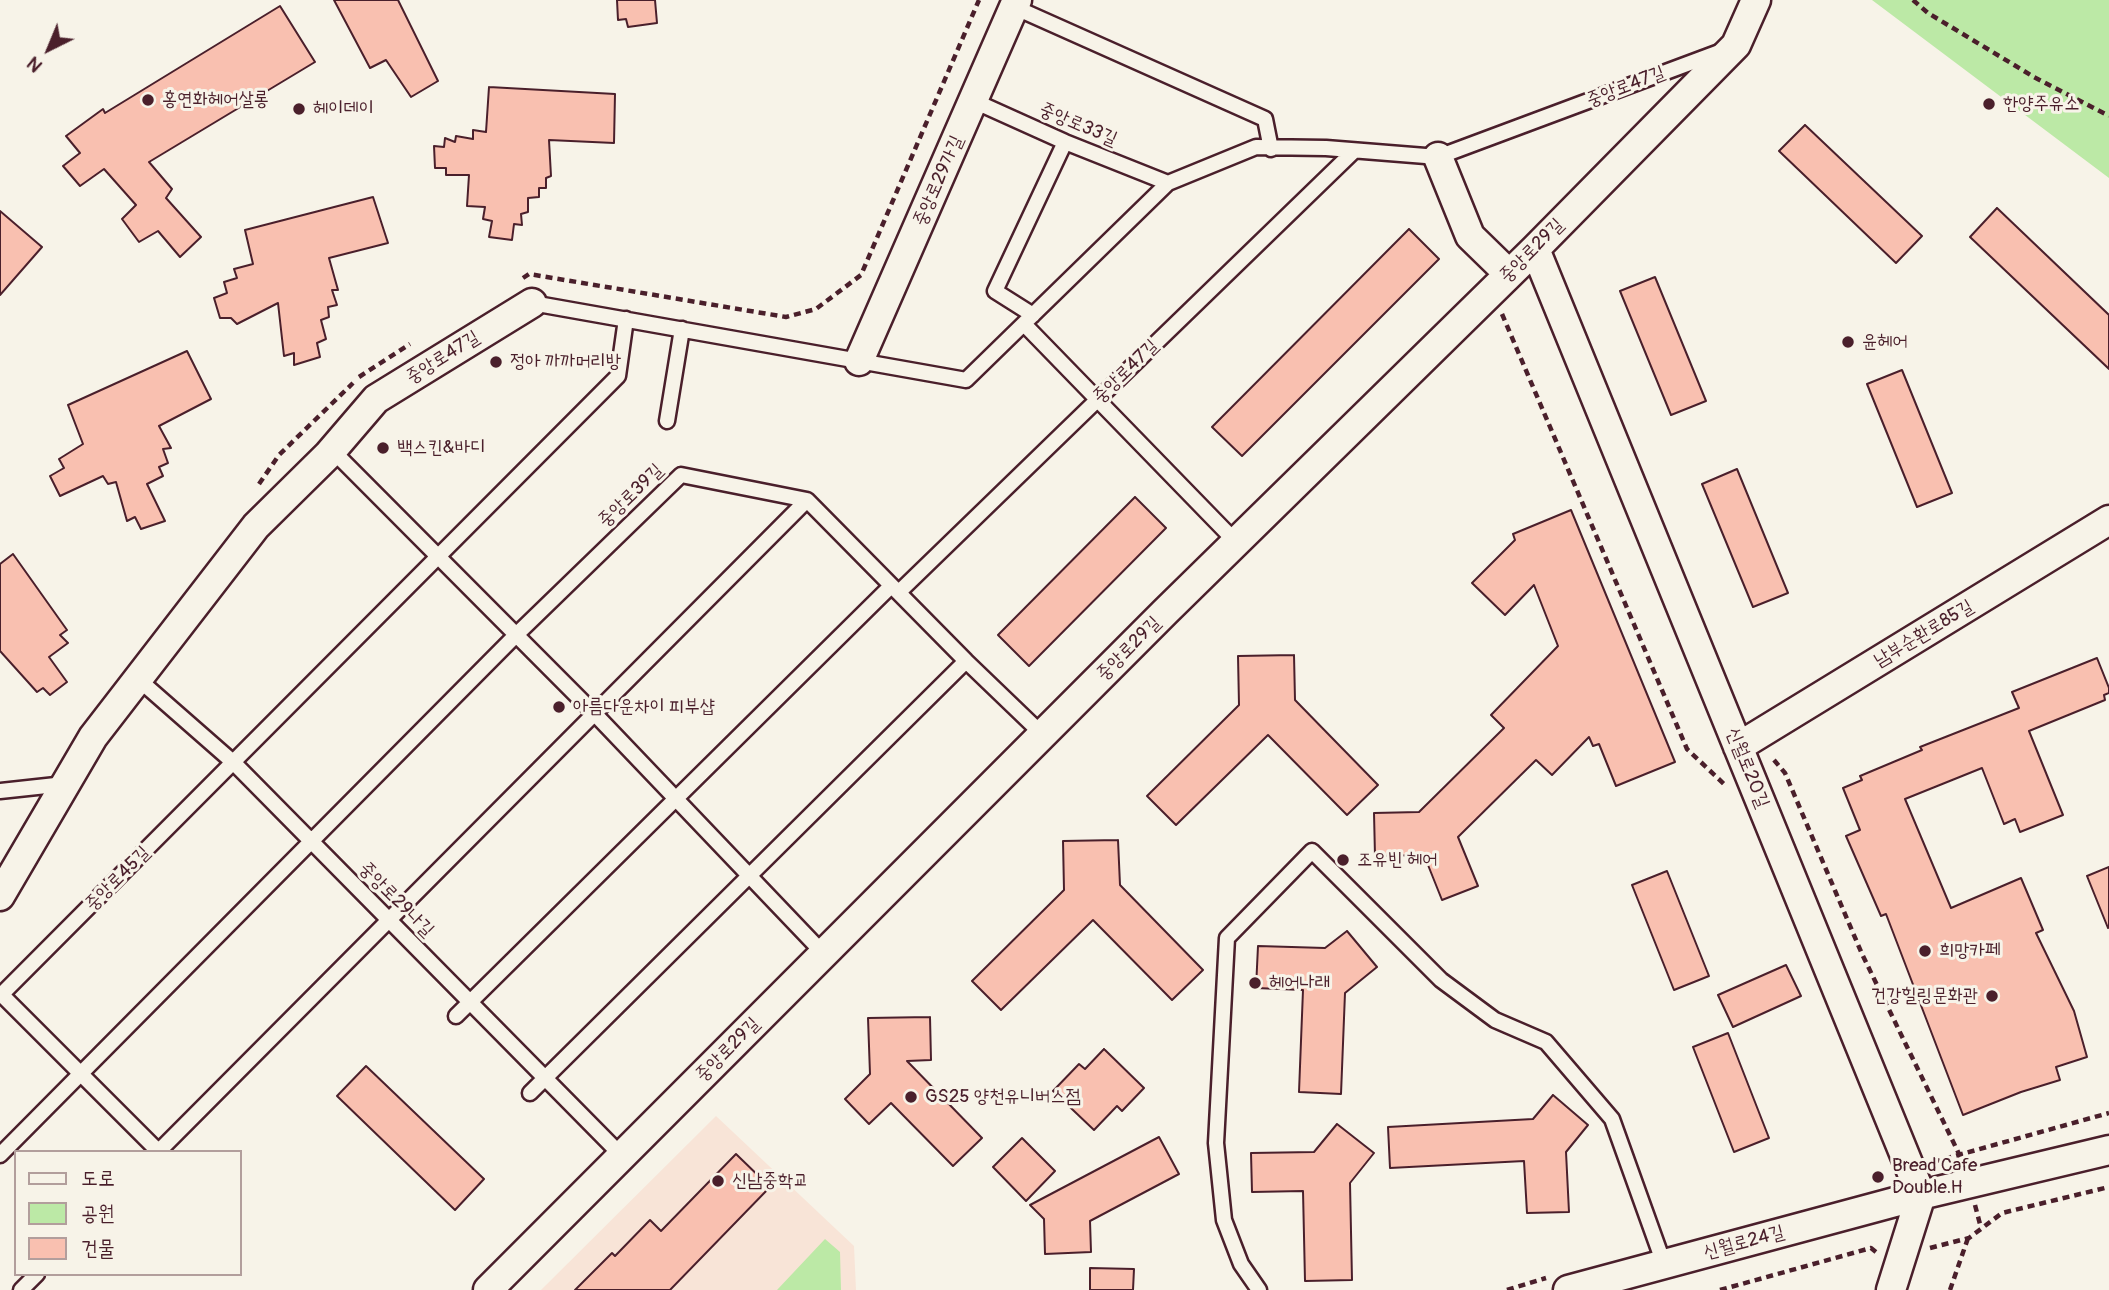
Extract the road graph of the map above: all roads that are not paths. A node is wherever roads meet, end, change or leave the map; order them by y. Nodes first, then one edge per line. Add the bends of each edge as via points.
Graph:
1 (1756, 0) edge
2 (1016, 4) edge
3 (1736, 45) junction
4 (974, 101) junction
5 (1065, 142) junction
6 (1271, 149) junction
7 (1353, 152) junction
8 (1438, 157) junction
9 (1168, 183) junction
10 (1535, 249) junction
11 (1501, 282) junction
12 (525, 292) joint
13 (1029, 319) junction
14 (626, 320) junction
15 (682, 329) junction
16 (859, 361) junction
17 (1098, 400) junction
18 (667, 421) dead end
19 (332, 450) junction
20 (807, 500) junction
21 (2109, 520) edge
22 (1236, 542) junction
23 (438, 557) junction
24 (895, 589) junction
25 (516, 635) junction
26 (966, 661) junction
27 (137, 678) junction
28 (594, 713) junction
29 (1043, 735) junction
30 (1738, 747) junction
31 (234, 763) junction
32 (65, 784) junction
33 (0, 791) edge
34 (676, 800) junction
35 (311, 842) junction
36 (749, 877) junction
37 (0, 896) edge
38 (388, 920) junction
39 (824, 954) junction
40 (1, 995) edge
41 (470, 1002) junction
42 (456, 1016) dead end
43 (82, 1072) junction
44 (546, 1077) junction
45 (530, 1093) dead end
46 (157, 1150) edge
47 (161, 1150) edge
48 (2109, 1150) edge
49 (0, 1155) edge
50 (622, 1156) junction
51 (1921, 1195) junction
52 (1664, 1264) junction
53 (35, 1276) edge
54 (21, 1290) edge
55 (488, 1290) edge
56 (1259, 1290) edge
57 (1568, 1290) edge
58 (1891, 1290) edge

1 - 3 street, 중앙로29길
2 - 4 street, 중앙로29가길
2 - 6 lane via 1265,119
3 - 8 lane, 중앙로47길
3 - 10 street, 중앙로29길
4 - 5 lane, 중앙로33길
4 - 16 street, 중앙로29가길
5 - 9 lane, 중앙로33길
5 - 13 lane via 995,291
6 - 7 lane, 중앙로47길
6 - 9 lane, 중앙로47길 via 1256,147
7 - 8 lane, 중앙로47길
7 - 17 lane, 중앙로47길
8 - 11 street via 1469,236
9 - 13 lane, 중앙로47길
10 - 11 street, 중앙로29길
10 - 30 street, 신월로20길
11 - 22 street, 중앙로29길
12 - 14 lane, 중앙로47길
12 - 19 street, 중앙로47길 via 376,399
13 - 16 lane, 중앙로47길 via 966,380
13 - 17 lane
14 - 15 lane, 중앙로47길
14 - 23 lane via 618,376
15 - 16 lane, 중앙로47길
15 - 18 lane
17 - 22 lane
17 - 24 lane, 중앙로47길
19 - 23 lane
19 - 27 street, 중앙로47길 via 256,526
20 - 24 lane
20 - 25 lane, 중앙로39길 via 681,475
20 - 28 lane
21 - 30 street, 남부순환로85길
22 - 29 street, 중앙로29길
23 - 25 lane
23 - 31 lane
24 - 26 lane
24 - 34 lane
25 - 28 lane
25 - 35 lane, 중앙로39길
26 - 29 lane
26 - 36 lane
27 - 31 lane, 중앙로29나길
27 - 32 street, 중앙로47길
28 - 34 lane
28 - 38 lane
29 - 39 street, 중앙로29길
30 - 51 street, 신월로20길
31 - 35 lane, 중앙로29나길
31 - 40 lane, 중앙로45길
32 - 33 lane
32 - 37 street
34 - 36 lane
34 - 41 lane
35 - 38 lane, 중앙로29나길
35 - 43 lane
36 - 39 lane
36 - 44 lane
38 - 41 lane, 중앙로29나길
38 - 47 lane, 중앙로45길
39 - 50 street, 중앙로29길
40 - 43 lane, 중앙로45길
41 - 42 lane
41 - 44 lane, 중앙로29나길
43 - 46 lane, 중앙로45길
43 - 49 lane
44 - 45 lane
44 - 50 lane, 중앙로29나길
48 - 51 street, 신월로24길
50 - 55 street, 중앙로29길
51 - 52 street, 신월로24길
51 - 58 street
52 - 56 lane via 1612,1119 1546,1042 1495,1020 1441,981 1312,851 1227,938 1216,1143 1224,1220 1241,1264
52 - 57 street, 신월로24길
53 - 54 lane

